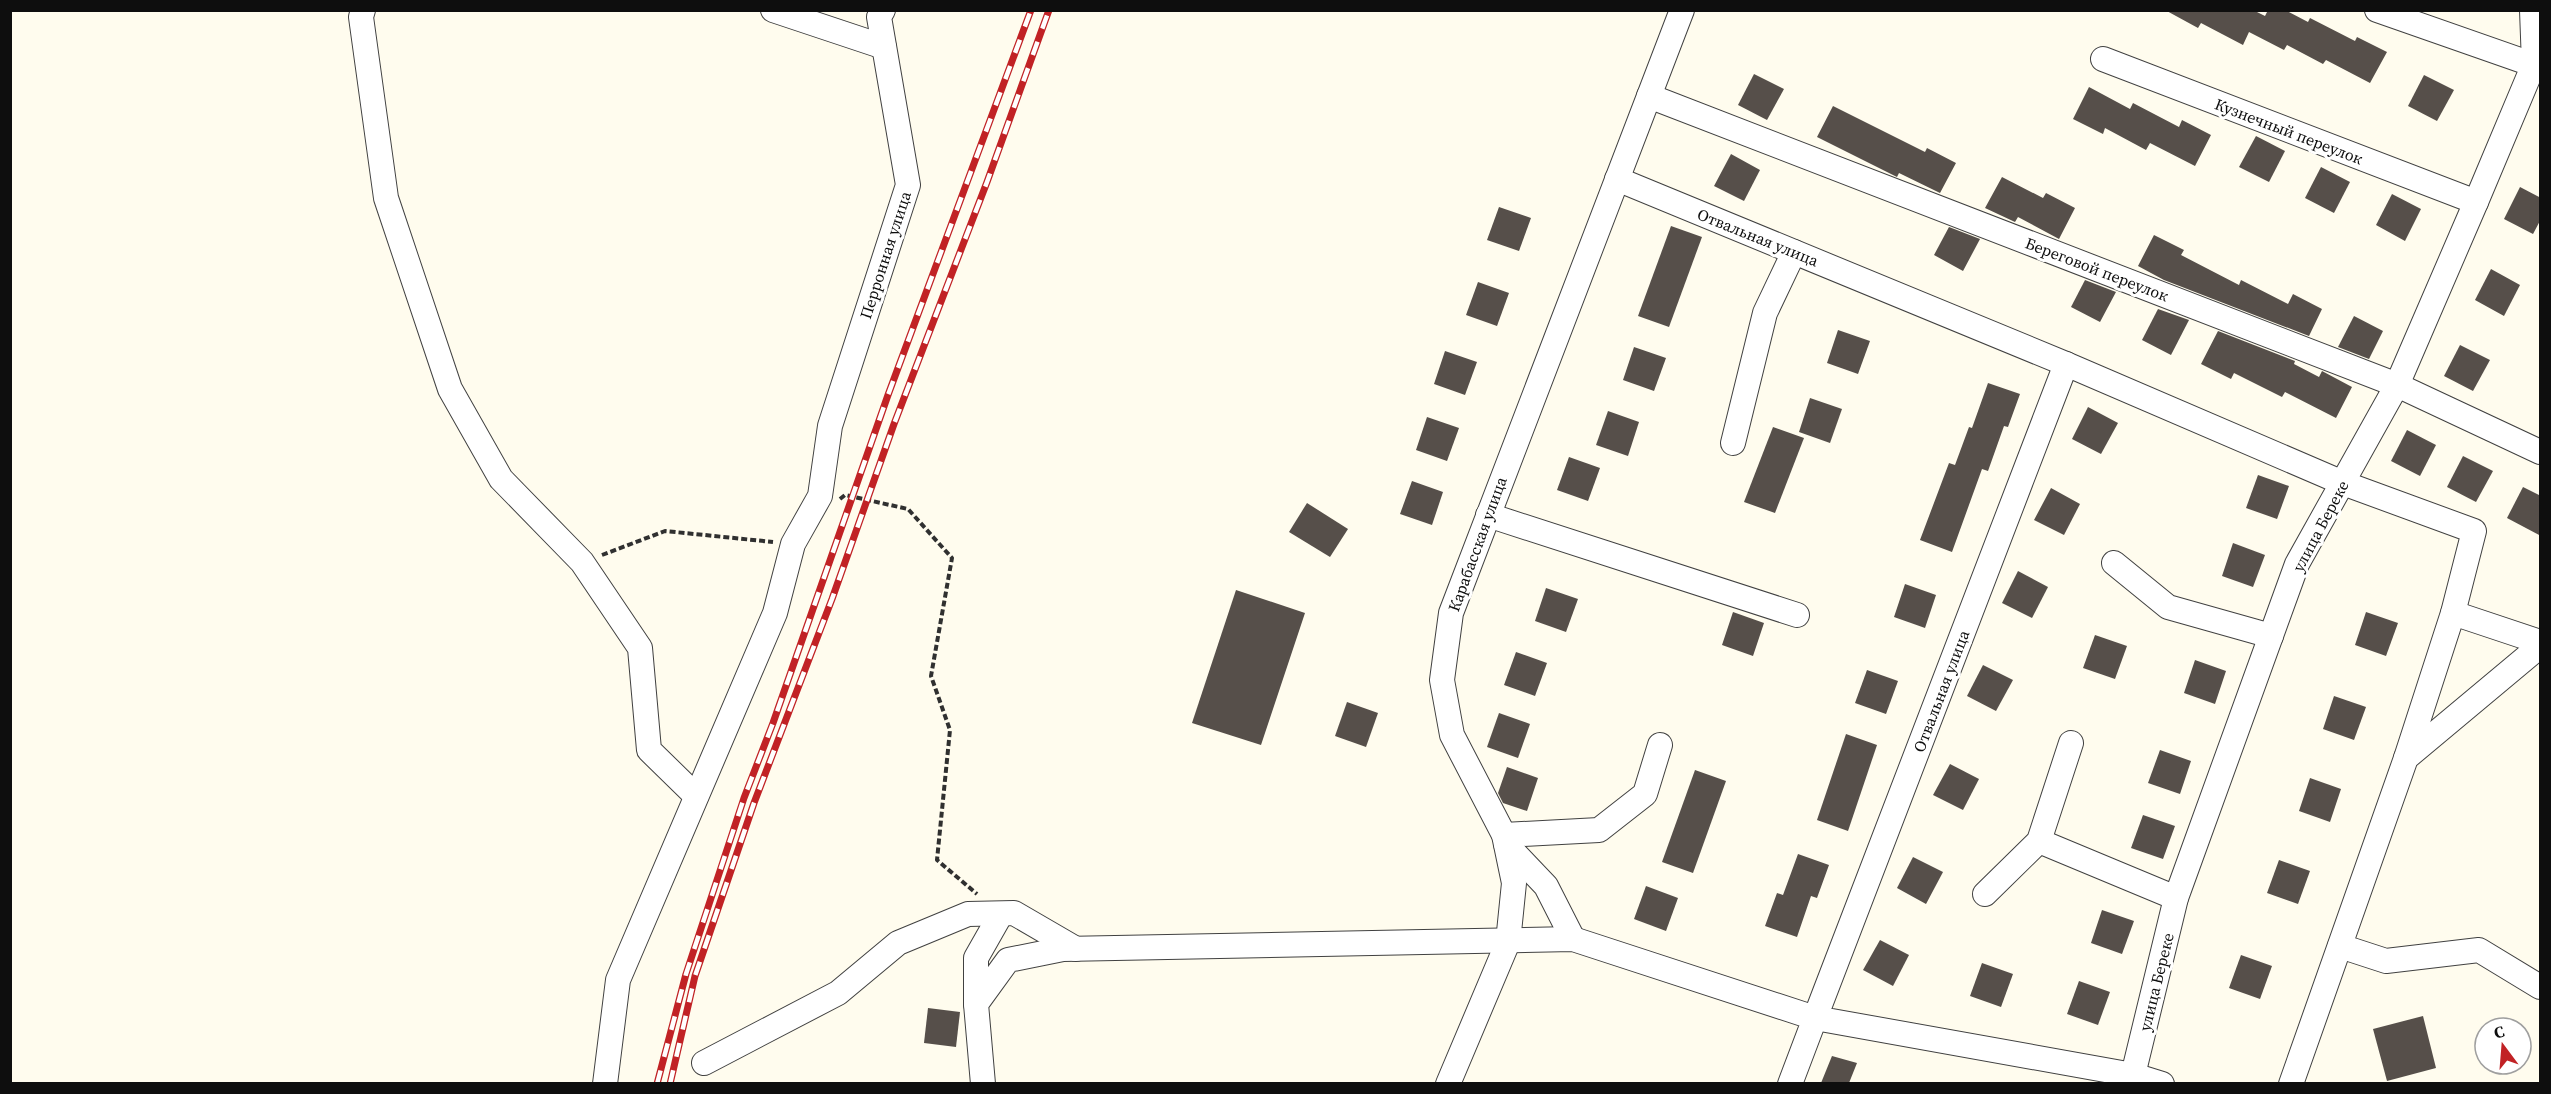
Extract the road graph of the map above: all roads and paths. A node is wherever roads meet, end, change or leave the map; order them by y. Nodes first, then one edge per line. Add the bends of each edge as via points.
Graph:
1 (363, 10) edge
2 (773, 10) edge
3 (883, 10) edge
4 (1682, 10) edge
5 (2377, 10) edge
6 (2532, 10) edge
7 (884, 47) junction
8 (2103, 59) dead end
9 (2537, 66) edge
10 (1649, 96) junction
11 (1617, 179) junction
12 (2476, 202) junction
13 (1794, 252) junction
14 (2066, 364) junction
15 (2397, 385) junction
16 (1733, 443) dead end
17 (2541, 453) edge
18 (2343, 483) junction
19 (836, 502) dead end
20 (1488, 515) junction
21 (806, 521) junction
22 (582, 562) junction
23 (2114, 563) dead end
24 (2453, 613) junction
25 (1797, 615) dead end
26 (2271, 636) junction
27 (2541, 644) edge
28 (2071, 743) dead end
29 (1660, 745) dead end
30 (2406, 758) junction
31 (696, 796) junction
32 (1505, 840) junction
33 (2039, 841) junction
34 (1985, 894) dead end
35 (2176, 898) junction
36 (1001, 914) junction
37 (1573, 939) junction
38 (1508, 942) junction
39 (2340, 946) junction
40 (1076, 949) junction
41 (2541, 987) edge
42 (976, 1004) junction
43 (1815, 1018) junction
44 (704, 1063) dead end
45 (2133, 1075) junction
46 (605, 1083) edge
47 (983, 1083) edge
48 (1448, 1083) edge
49 (1790, 1083) edge
50 (2162, 1083) edge
51 (2291, 1083) edge

1 - 22 street via 386,198 450,389 501,479
2 - 7 street
3 - 7 street, Перронная улица via 879,17
4 - 10 street, Карабасская улица
5 - 9 street
6 - 9 street
7 - 21 street, Перронная улица via 908,185 830,426 820,496
8 - 12 street, Кузнечный переулок
9 - 12 street, улица Береке
10 - 11 street, Карабасская улица
10 - 15 street, Береговой переулок
11 - 13 street, Отвальная улица
11 - 20 street, Карабасская улица
12 - 15 street, улица Береке
13 - 14 street, Отвальная улица
13 - 16 street via 1765,313
14 - 18 street, Отвальная улица
14 - 43 street, Отвальная улица
15 - 17 street, Береговой переулок
15 - 18 street, улица Береке
18 - 24 street, Отвальная улица via 2474,531
18 - 26 street, улица Береке via 2297,564
19 - 36 path via 845,495 908,509 952,558 931,676 950,729 937,860
20 - 25 street
20 - 32 street, Карабасская улица via 1451,613 1442,680 1452,735
21 - 22 path via 775,542 666,531
21 - 31 street, Перронная улица via 793,544 775,613
22 - 31 street via 640,648 649,750
23 - 26 street via 2168,607
24 - 27 street
24 - 30 street
26 - 35 street, улица Береке
27 - 30 street
28 - 33 street
29 - 32 street via 1645,794 1599,830
30 - 39 street
31 - 46 street, Перронная улица via 618,980
32 - 37 street via 1546,886
32 - 38 street, Карабасская улица via 1514,884
33 - 34 street
33 - 35 street
35 - 45 street, улица Береке
36 - 40 street via 1014,914
36 - 42 street via 976,958
36 - 44 street via 968,914 898,943 838,993
37 - 38 street
37 - 43 street
38 - 40 street
38 - 48 street, Карабасская улица
39 - 41 street via 2386,961 2479,950
39 - 51 street
40 - 42 street via 1008,960
42 - 47 street
43 - 45 street
43 - 49 street, Отвальная улица
45 - 50 street

